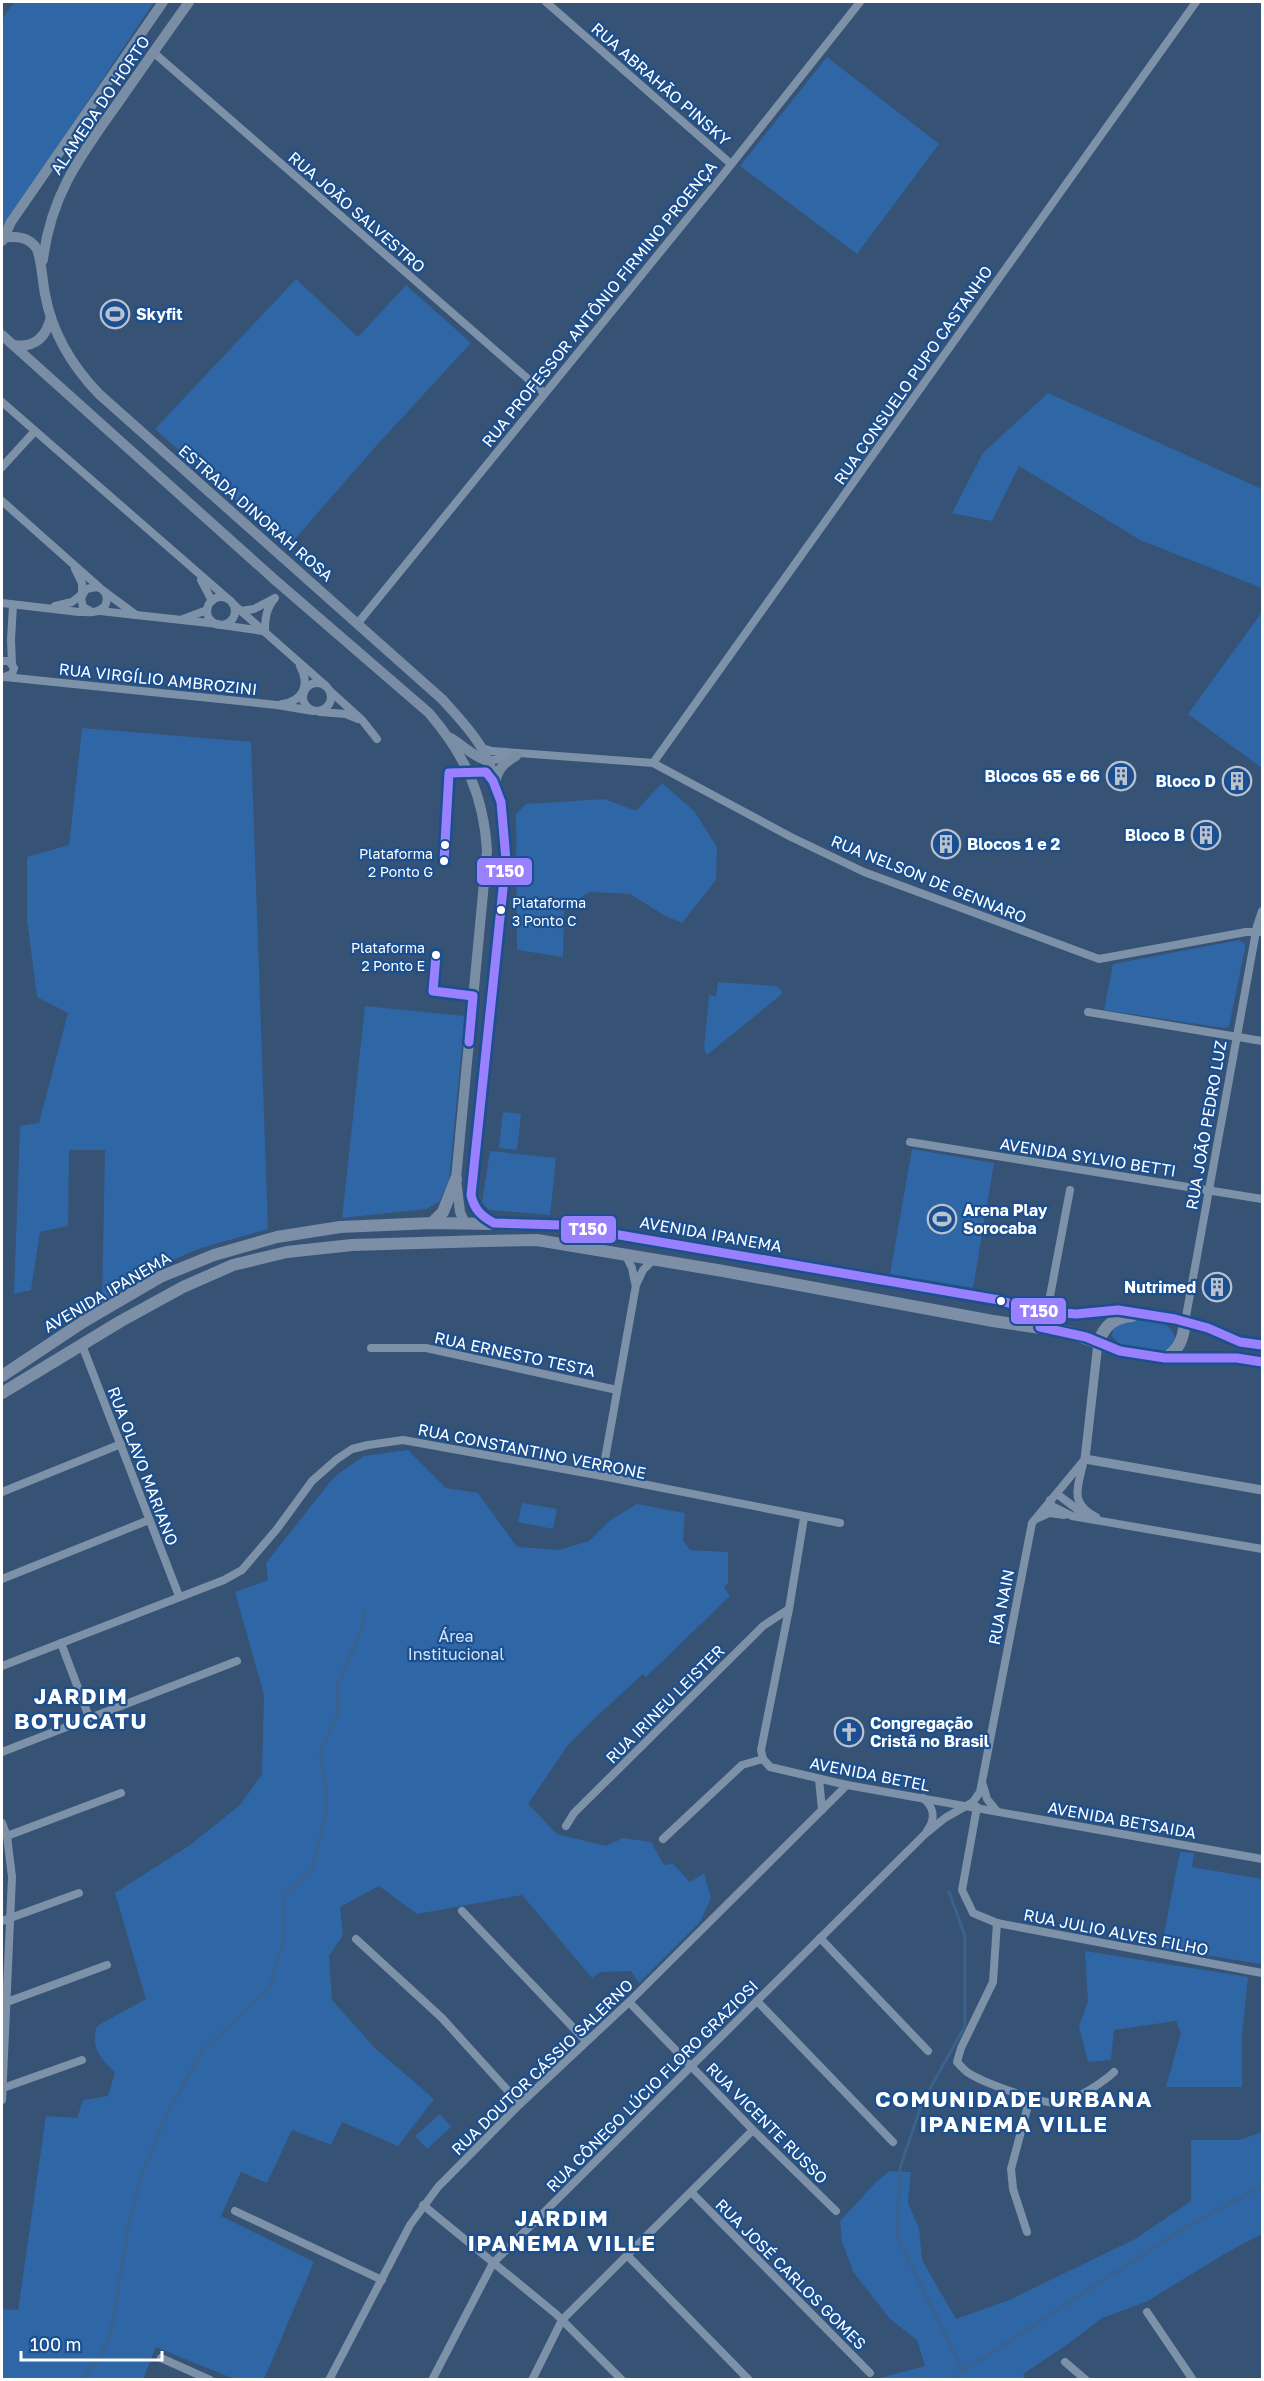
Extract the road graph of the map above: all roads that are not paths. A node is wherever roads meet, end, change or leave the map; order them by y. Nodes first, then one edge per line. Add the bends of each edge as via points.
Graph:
1 (163, 2) edge
2 (189, 2) edge
3 (546, 2) edge
4 (860, 2) edge
5 (1196, 2) edge
6 (153, 52) junction
7 (731, 164) junction
8 (2, 239) edge
9 (42, 267) junction
10 (51, 317) junction
11 (2, 335) edge
12 (12, 345) junction
13 (543, 392) junction
14 (2, 402) edge
15 (35, 431) junction
16 (2, 468) edge
17 (2, 501) edge
18 (72, 562) junction
19 (198, 573) junction
20 (103, 590) junction
21 (82, 594) junction
22 (226, 598) junction
23 (212, 601) junction
24 (2, 603) edge
25 (233, 604) junction
26 (13, 605) junction
27 (47, 608) junction
28 (207, 610) junction
29 (241, 611) junction
30 (96, 612) junction
31 (138, 616) junction
32 (178, 621) junction
33 (357, 622) junction
34 (220, 624) junction
35 (265, 632) junction
36 (10, 640) junction
37 (2, 661) edge
38 (299, 664) junction
39 (13, 665) junction
40 (3, 677) edge
41 (35, 681) junction
42 (328, 688) junction
43 (303, 693) junction
44 (277, 705) junction
45 (316, 711) junction
46 (362, 720) junction
47 (450, 738) junction
48 (377, 739) dead end
49 (482, 748) junction
50 (529, 754) junction
51 (516, 756) junction
52 (488, 760) junction
53 (653, 763) junction
54 (495, 784) junction
55 (1263, 911) edge
56 (1259, 932) edge
57 (1088, 1012) dead end
58 (1236, 1037) junction
59 (1263, 1041) edge
60 (909, 1142) dead end
61 (456, 1179) junction
62 (1070, 1190) dead end
63 (1208, 1191) junction
64 (1263, 1199) edge
65 (432, 1222) junction
66 (465, 1223) junction
67 (494, 1223) junction
68 (484, 1241) junction
69 (626, 1256) junction
70 (653, 1260) junction
71 (636, 1285) junction
72 (1047, 1312) junction
73 (1163, 1317) junction
74 (1185, 1322) junction
75 (1098, 1343) junction
76 (82, 1345) junction
77 (1263, 1345) edge
78 (43, 1348) junction
79 (371, 1348) dead end
80 (1165, 1358) junction
81 (1263, 1362) edge
82 (2, 1376) edge
83 (617, 1390) junction
84 (2, 1393) edge
85 (121, 1444) junction
86 (1085, 1459) junction
87 (602, 1476) junction
88 (1263, 1491) edge
89 (2, 1492) edge
90 (1057, 1494) junction
91 (1050, 1500) junction
92 (1073, 1516) junction
93 (804, 1518) junction
94 (149, 1520) junction
95 (1103, 1521) junction
96 (1032, 1522) junction
97 (840, 1523) dead end
98 (1263, 1549) edge
99 (2, 1578) edge
100 (179, 1596) junction
101 (789, 1610) junction
102 (61, 1643) junction
103 (237, 1661) dead end
104 (2, 1666) edge
105 (89, 1717) junction
106 (2, 1752) edge
107 (763, 1759) junction
108 (819, 1779) junction
109 (983, 1782) junction
110 (847, 1785) junction
111 (122, 1793) dead end
112 (920, 1797) junction
113 (942, 1801) junction
114 (953, 1803) junction
115 (968, 1805) junction
116 (977, 1807) junction
117 (822, 1810) junction
118 (932, 1810) junction
119 (997, 1811) junction
120 (2, 1822) edge
121 (566, 1826) dead end
122 (924, 1835) junction
123 (7, 1836) junction
124 (663, 1839) dead end
125 (1263, 1859) edge
126 (79, 1893) dead end
127 (462, 1911) dead end
128 (6, 1920) edge
129 (998, 1923) junction
130 (820, 1938) junction
131 (356, 1939) dead end
132 (107, 1965) dead end
133 (1259, 1973) edge
134 (757, 2001) junction
135 (7, 2002) junction
136 (629, 2002) junction
137 (586, 2041) junction
138 (928, 2051) dead end
139 (82, 2060) dead end
140 (692, 2066) junction
141 (1114, 2072) dead end
142 (3, 2088) junction
143 (1030, 2098) junction
144 (2, 2100) edge
145 (520, 2104) junction
146 (753, 2130) junction
147 (893, 2142) dead end
148 (692, 2193) junction
149 (423, 2205) junction
150 (235, 2211) dead end
151 (836, 2211) dead end
152 (1027, 2232) dead end
153 (627, 2255) junction
154 (493, 2263) junction
155 (382, 2280) junction
156 (1147, 2312) dead end
157 (562, 2320) junction
158 (161, 2358) dead end
159 (1065, 2362) dead end
160 (870, 2373) dead end
161 (210, 2379) edge
162 (329, 2379) edge
163 (432, 2379) edge
164 (532, 2379) edge
165 (622, 2379) edge
166 (749, 2379) edge
167 (1086, 2379) edge
168 (1192, 2379) edge

1 - 8 main road, ALAMEDA DO HORTO
2 - 6 main road, ALAMEDA DO HORTO
3 - 7 street, RUA ABRAHÃO PINSKY
4 - 7 street, RUA PROFESSOR ANTÔNIO FIRMINO PROENÇA
5 - 53 street, RUA CONSUELO PUPO CASTANHO
6 - 9 main road, ALAMEDA DO HORTO via 63,187 46,232
6 - 13 street, RUA JOÃO SALVESTRO
7 - 13 street, RUA PROFESSOR ANTÔNIO FIRMINO PROENÇA
8 - 9 main road via 16,237 34,243
9 - 10 main road, ESTRADA DINORAH ROSA
10 - 12 main road via 36,343
10 - 33 main road, ESTRADA DINORAH ROSA via 69,358 99,394
11 - 12 main road
12 - 47 main road via 429,713
13 - 33 street, RUA PROFESSOR ANTÔNIO FIRMINO PROENÇA
14 - 15 street
15 - 16 street
15 - 19 street
17 - 18 street
18 - 20 street
18 - 21 street
19 - 22 street
19 - 23 street
20 - 21 street via 90,587
20 - 30 street via 107,602
20 - 31 street
21 - 27 street via 65,605
21 - 30 street via 82,604
22 - 23 street
22 - 25 street
23 - 28 street
24 - 26 street
25 - 29 street
25 - 34 street via 233,618
26 - 27 street
26 - 36 street
27 - 30 street
28 - 32 street
28 - 34 street via 210,619
29 - 35 street
29 - 35 street via 275,598 265,619
30 - 31 street
31 - 32 street
32 - 34 street
33 - 49 main road, ESTRADA DINORAH ROSA via 443,700
34 - 35 street
35 - 38 street
36 - 37 street
36 - 39 street
37 - 39 street, RUA VIRGÍLIO AMBROZINI
38 - 42 street
38 - 43 street via 306,682
39 - 40 street via 12,674
39 - 41 street, RUA VIRGÍLIO AMBROZINI
40 - 41 street, RUA VIRGÍLIO AMBROZINI
41 - 44 street, RUA VIRGÍLIO AMBROZINI
42 - 43 street via 310,685
42 - 45 street via 331,701 324,710
42 - 46 street
43 - 44 street, RUA VIRGÍLIO AMBROZINI via 297,700
43 - 45 street via 304,704
44 - 45 street, RUA VIRGÍLIO AMBROZINI
45 - 46 street, RUA VIRGÍLIO AMBROZINI
46 - 48 street
47 - 52 main road via 475,757
47 - 61 main road via 480,798 487,851
49 - 50 street, RUA NELSON DE GENNARO
49 - 52 main road, ESTRADA DINORAH ROSA
50 - 51 street, RUA NELSON DE GENNARO
50 - 53 street, RUA NELSON DE GENNARO
51 - 52 street, RUA NELSON DE GENNARO
51 - 54 main road via 502,765
52 - 54 main road, ESTRADA DINORAH ROSA
53 - 56 street, RUA NELSON DE GENNARO via 864,872 1099,959
54 - 67 main road, ESTRADA DINORAH ROSA via 504,819 506,860 471,1195 478,1214
55 - 56 street, RUA JOÃO PEDRO LUZ
56 - 58 street, RUA JOÃO PEDRO LUZ
57 - 58 street
58 - 59 street
58 - 63 street, RUA JOÃO PEDRO LUZ
60 - 63 street, AVENIDA SYLVIO BETTI
61 - 65 main road via 443,1212
61 - 66 main road
62 - 72 street
63 - 64 street, AVENIDA SYLVIO BETTI
63 - 74 street, RUA JOÃO PEDRO LUZ
65 - 66 main road, AVENIDA IPANEMA
65 - 78 main road, AVENIDA IPANEMA via 318,1229 213,1255 160,1277
66 - 67 main road, AVENIDA IPANEMA
66 - 68 main road
67 - 72 main road, AVENIDA IPANEMA via 561,1225 999,1299
68 - 69 main road, AVENIDA IPANEMA via 537,1240
68 - 76 main road, AVENIDA IPANEMA via 352,1245 287,1252 233,1265 183,1287
69 - 70 main road, AVENIDA IPANEMA
69 - 71 street
70 - 71 street
70 - 75 main road, AVENIDA IPANEMA via 1068,1332
71 - 83 street
72 - 73 main road, AVENIDA IPANEMA via 1118,1310
73 - 74 main road, AVENIDA IPANEMA
73 - 75 main road via 1118,1318 1106,1326
74 - 77 main road, AVENIDA IPANEMA via 1240,1342
74 - 80 main road via 1181,1343
75 - 80 main road, AVENIDA IPANEMA via 1120,1351
75 - 86 street
76 - 78 main road via 67,1340
76 - 84 main road, AVENIDA IPANEMA
76 - 85 street, RUA OLAVO MARIANO
78 - 82 main road, AVENIDA IPANEMA
79 - 83 street, RUA ERNESTO TESTA via 426,1348
80 - 81 main road, AVENIDA IPANEMA
83 - 87 street
85 - 89 street
85 - 94 street, RUA OLAVO MARIANO
86 - 88 street
86 - 90 street, RUA NAIN
86 - 95 street via 1077,1495 1083,1510
87 - 93 street, RUA CONSTANTINO VERRONE
87 - 100 street, RUA CONSTANTINO VERRONE via 403,1440 352,1449 312,1481 242,1570
90 - 91 street, RUA NAIN
90 - 95 street via 1082,1514
91 - 92 street via 1052,1506
91 - 96 street, RUA NAIN
92 - 95 street
92 - 96 street via 1049,1513
93 - 97 street, RUA CONSTANTINO VERRONE
93 - 101 street
94 - 99 street
94 - 100 street, RUA OLAVO MARIANO
95 - 98 street
96 - 109 street, RUA NAIN
100 - 102 street, RUA CONSTANTINO VERRONE
101 - 107 street via 761,1750
101 - 121 street, RUA IRINEU LEISTER via 763,1626
102 - 104 street, RUA CONSTANTINO VERRONE
102 - 105 street
103 - 105 street
105 - 106 street
107 - 108 street, AVENIDA BETEL via 770,1767
107 - 124 street via 742,1765
108 - 110 street, AVENIDA BETEL
108 - 117 street
109 - 114 street via 972,1795
109 - 115 street, RUA NAIN
109 - 119 street via 987,1799
110 - 112 street, AVENIDA BETEL
110 - 117 street, RUA DOUTOR CÁSSIO SALERNO
111 - 123 street
112 - 113 street, AVENIDA BETEL
112 - 118 street
113 - 114 street, AVENIDA BETEL
113 - 118 street
114 - 115 street, AVENIDA BETEL
115 - 116 street, AVENIDA BETEL
115 - 122 street, RUA CÔNEGO LÚCIO FLORO GRAZIOSI
116 - 119 street, AVENIDA BETSAIDA
116 - 129 street, RUA JULIO ALVES FILHO via 962,1890 973,1913
117 - 136 street, RUA DOUTOR CÁSSIO SALERNO
118 - 122 street, RUA CÔNEGO LÚCIO FLORO GRAZIOSI via 931,1826
119 - 125 street, AVENIDA BETSAIDA
120 - 123 street
122 - 130 street, RUA CÔNEGO LÚCIO FLORO GRAZIOSI
123 - 128 street via 12,1877
126 - 128 street
127 - 137 street
128 - 135 street
129 - 133 street, RUA JULIO ALVES FILHO
129 - 143 street via 993,1983 957,2062 968,2072
130 - 134 street, RUA CÔNEGO LÚCIO FLORO GRAZIOSI
130 - 138 street
131 - 145 street via 441,2018
132 - 135 street
134 - 140 street, RUA CÔNEGO LÚCIO FLORO GRAZIOSI
134 - 147 street
135 - 142 street
136 - 137 street, RUA DOUTOR CÁSSIO SALERNO
136 - 140 street, RUA VICENTE RUSSO
137 - 145 street, RUA DOUTOR CÁSSIO SALERNO
139 - 142 street
140 - 146 street, RUA VICENTE RUSSO
140 - 154 street, RUA CÔNEGO LÚCIO FLORO GRAZIOSI
141 - 143 street via 1062,2103
142 - 144 street
143 - 152 street via 1011,2169
145 - 149 street, RUA DOUTOR CÁSSIO SALERNO
146 - 148 street
146 - 151 street, RUA VICENTE RUSSO
148 - 153 street
148 - 160 street, RUA JOSÉ CARLOS GOMES
149 - 154 street
149 - 155 street, RUA DOUTOR CÁSSIO SALERNO
150 - 155 street
153 - 157 street
153 - 166 street
154 - 157 street
154 - 163 street, RUA CÔNEGO LÚCIO FLORO GRAZIOSI
155 - 162 street, RUA DOUTOR CÁSSIO SALERNO
156 - 168 street
157 - 164 street
157 - 165 street
158 - 161 street
159 - 167 street

